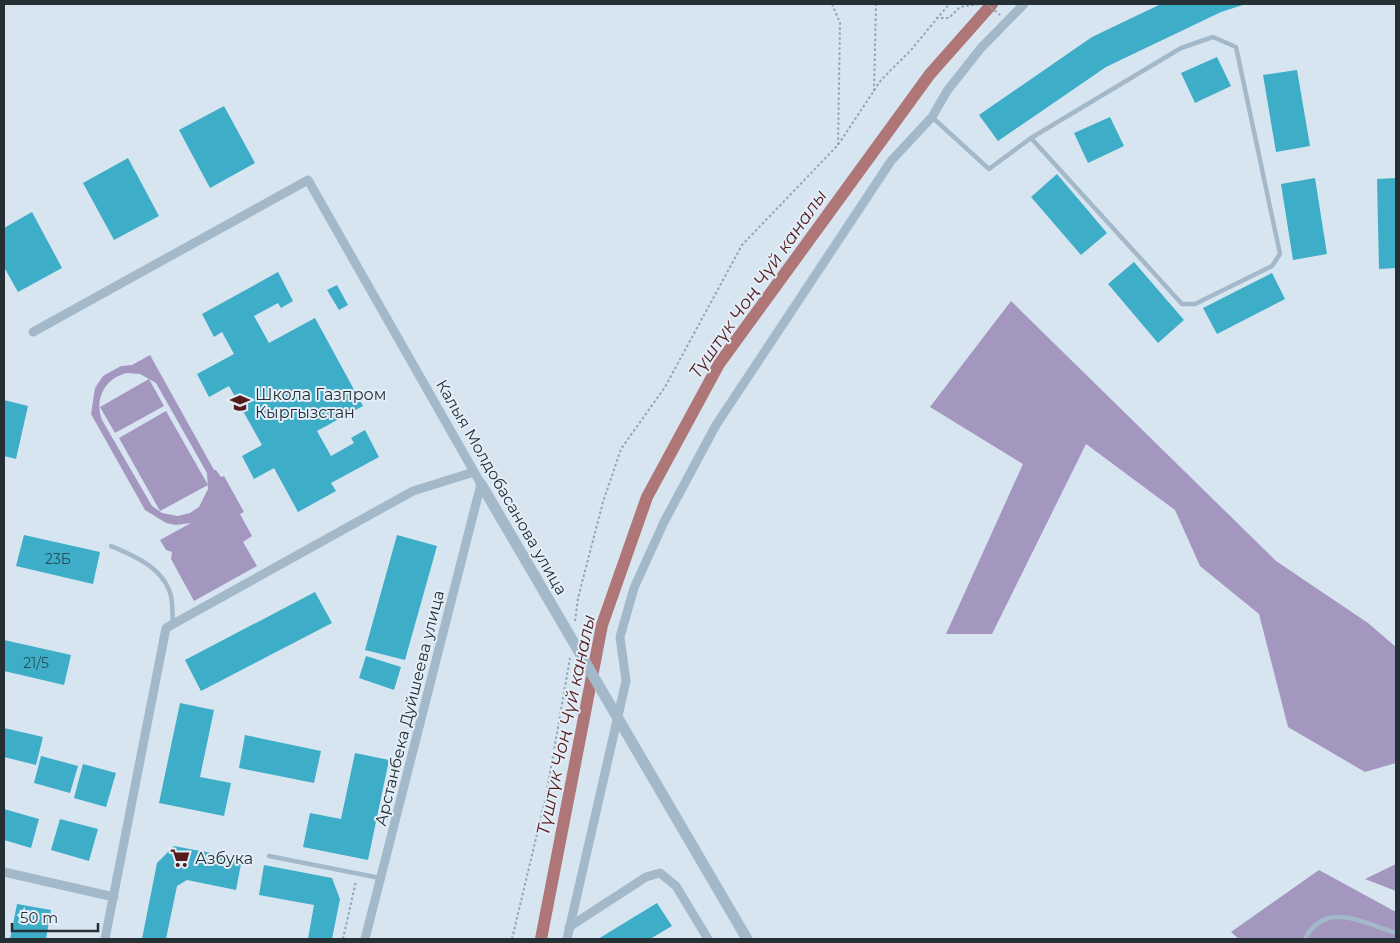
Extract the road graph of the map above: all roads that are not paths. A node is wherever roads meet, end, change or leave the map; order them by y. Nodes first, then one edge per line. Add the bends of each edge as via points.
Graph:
1 (1024, 4) edge
2 (932, 117) junction
3 (1031, 138) junction
4 (33, 332) dead end
5 (474, 472) junction
6 (481, 484) junction
7 (111, 546) dead end
8 (173, 623) junction
9 (617, 717) junction
10 (269, 856) dead end
11 (4, 872) edge
12 (381, 879) junction
13 (114, 897) junction
14 (569, 927) junction
15 (1396, 933) edge
16 (105, 939) edge
17 (365, 939) edge
18 (567, 939) edge
19 (708, 939) edge
20 (747, 939) edge
21 (1305, 939) edge

1 - 2 street via 981,48 947,91
2 - 3 lane via 989,169
2 - 9 street via 891,161 750,372 716,425 664,522 640,572 620,637 626,681
3 - 3 lane via 1182,304 1195,304 1272,266 1280,254 1236,47 1214,37 1181,48
4 - 5 street, Калыя Молдобасанова улица via 308,180
5 - 6 street, Калыя Молдобасанова улица
5 - 8 street via 413,492
6 - 9 street, Калыя Молдобасанова улица
6 - 12 street, Арстанбека Дуйшеева улица
7 - 8 lane via 138,558 164,578 171,596
8 - 13 street via 166,628
9 - 14 street
9 - 20 street, Калыя Молдобасанова улица
10 - 12 lane
11 - 13 street
12 - 17 street, Арстанбека Дуйшеева улица
13 - 16 street
14 - 18 street
14 - 19 street via 646,877 660,873 676,886
15 - 21 lane via 1337,916 1311,928

